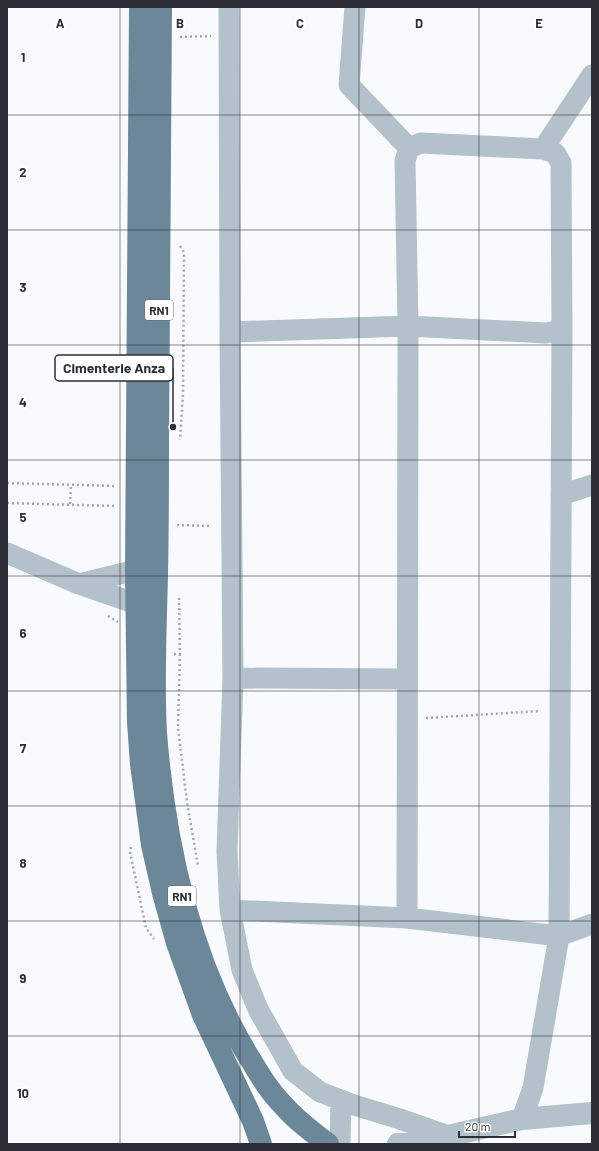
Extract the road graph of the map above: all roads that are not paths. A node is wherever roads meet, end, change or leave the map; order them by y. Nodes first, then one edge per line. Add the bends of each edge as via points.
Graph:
1 (140, 7) edge
2 (161, 7) edge
3 (229, 7) edge
4 (355, 7) edge
5 (592, 76) edge
6 (408, 148) junction
7 (543, 149) junction
8 (408, 326) junction
9 (562, 330) junction
10 (230, 332) junction
11 (592, 485) edge
12 (561, 495) junction
13 (7, 553) edge
14 (147, 569) junction
15 (79, 584) junction
16 (146, 605) junction
17 (233, 678) junction
18 (407, 679) junction
19 (230, 910) junction
20 (407, 918) junction
21 (592, 924) edge
22 (559, 936) junction
23 (341, 1100) junction
24 (592, 1113) edge
25 (522, 1119) junction
26 (448, 1136) junction
27 (261, 1144) edge
28 (328, 1144) edge
29 (340, 1144) edge
30 (398, 1144) edge
31 (423, 1144) edge

1 - 14 highway, RN1
2 - 14 highway, RN1
3 - 10 street
4 - 6 street via 349,85
5 - 7 street
6 - 7 street via 421,143
6 - 8 street
7 - 9 street via 555,153 561,163
8 - 9 street via 546,333
8 - 10 street
8 - 18 street
9 - 12 street
10 - 17 street
11 - 12 street
12 - 22 street
13 - 15 street
14 - 15 street
14 - 16 highway, RN1
15 - 16 street
16 - 27 highway, RN1 via 138,722 152,845 162,893 203,1015 253,1121
16 - 28 highway, RN1 via 155,672 156,732 162,786 184,903 204,965 234,1034 267,1086 295,1118
17 - 18 street
17 - 19 street via 227,850
18 - 20 street
19 - 20 street
19 - 23 street via 242,970 258,1009 293,1071 320,1092
20 - 22 street
21 - 22 street
22 - 25 street via 532,1088
23 - 26 street
23 - 29 street
24 - 25 street
25 - 26 street
26 - 31 street
30 - 31 street

